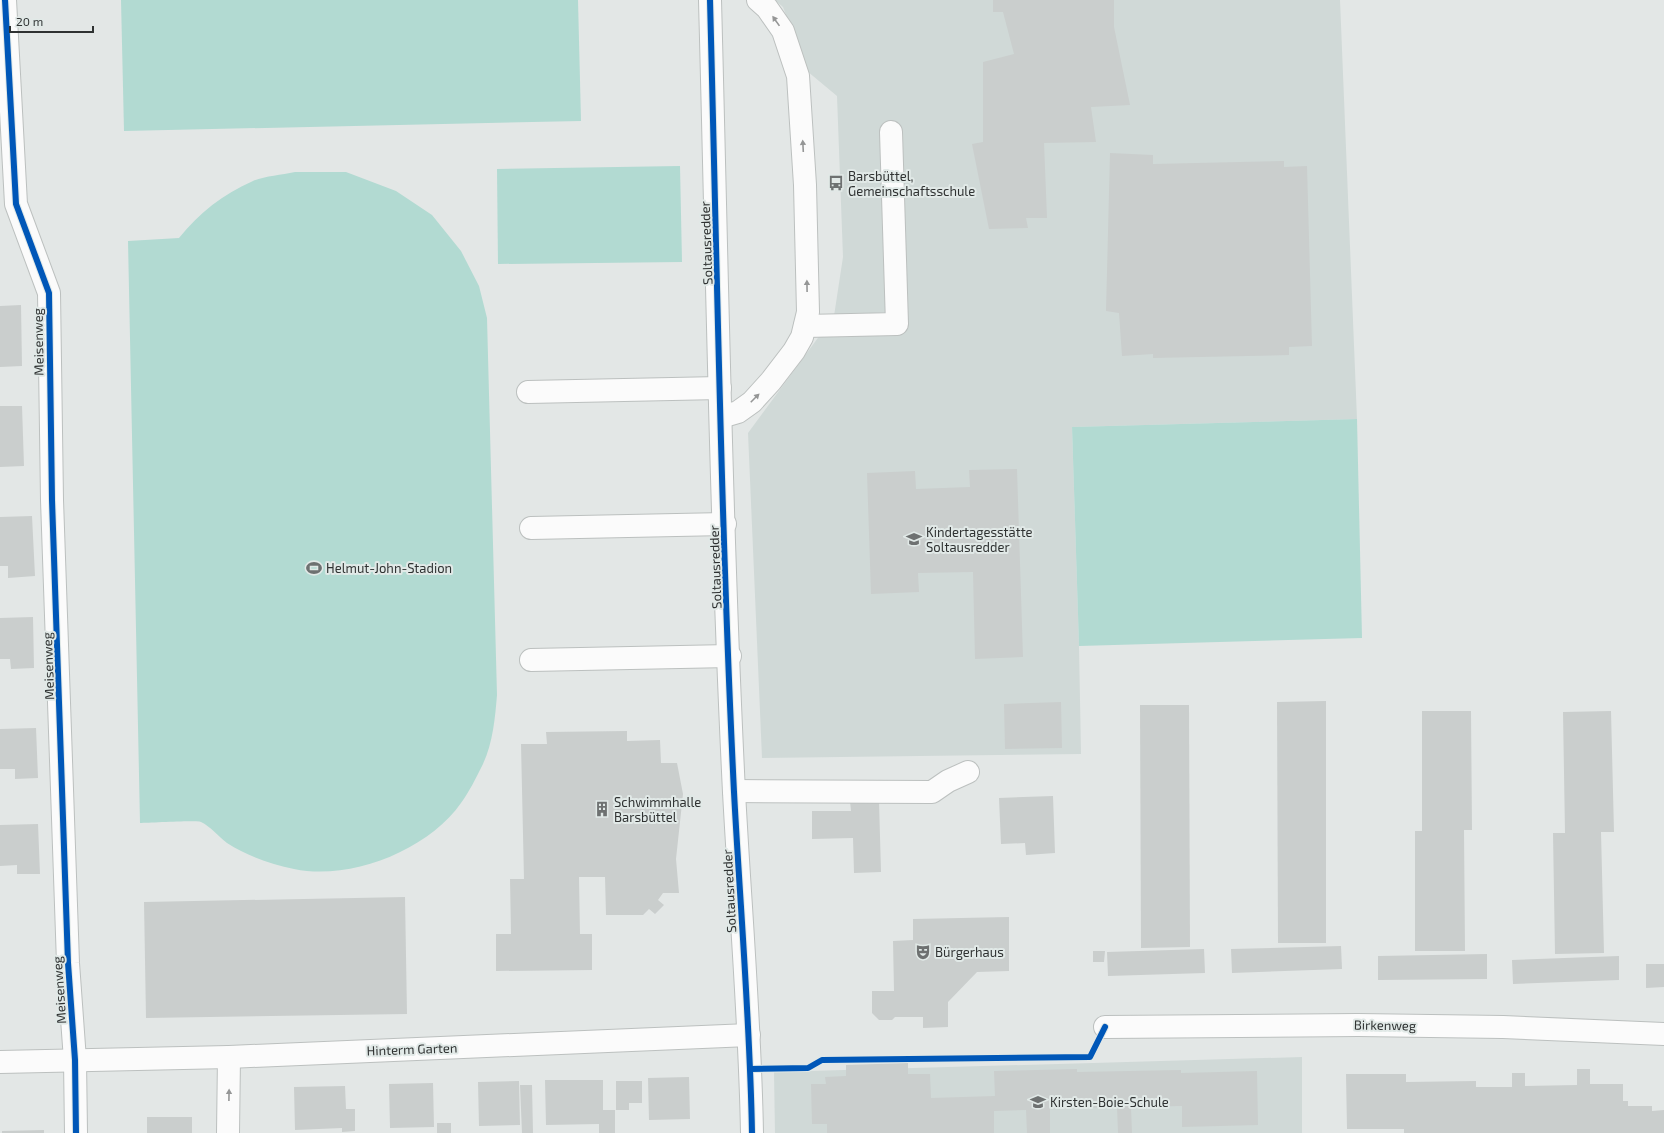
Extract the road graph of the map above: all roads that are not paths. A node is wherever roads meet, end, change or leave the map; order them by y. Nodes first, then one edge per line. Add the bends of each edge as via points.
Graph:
1 (5, 0) edge
2 (710, 0) edge
3 (758, 0) edge
4 (891, 132) dead end
5 (805, 326) junction
6 (720, 388) junction
7 (528, 392) dead end
8 (721, 417) junction
9 (725, 524) junction
10 (531, 528) dead end
11 (730, 656) junction
12 (532, 660) dead end
13 (968, 772) dead end
14 (734, 791) junction
15 (1105, 1027) dead end
16 (1664, 1034) edge
17 (749, 1035) junction
18 (229, 1057) junction
19 (75, 1060) junction
20 (0, 1062) edge
21 (76, 1133) edge
22 (228, 1133) edge
23 (752, 1133) edge

1 - 19 street, Meisenweg via 16,204 49,293 52,500 68,963
2 - 6 street, Soltausredder
5 -> 3 street via 808,312 805,185 798,76 783,31
4 - 5 street via 896,324
8 -> 5 street via 738,412 752,402 771,382 794,351
6 - 7 street
6 - 8 street, Soltausredder
8 - 9 street, Soltausredder
9 - 10 street
9 - 11 street, Soltausredder
11 - 12 street
11 - 14 street, Soltausredder
13 - 14 street via 932,792
14 - 17 street, Soltausredder
15 - 16 street, Birkenweg via 1426,1026
17 - 18 street, Hinterm Garten
17 - 23 street, Soltausredder
18 - 19 street, Hinterm Garten
22 -> 18 street
19 - 20 street, Hinterm Garten
19 - 21 street, Meisenweg

